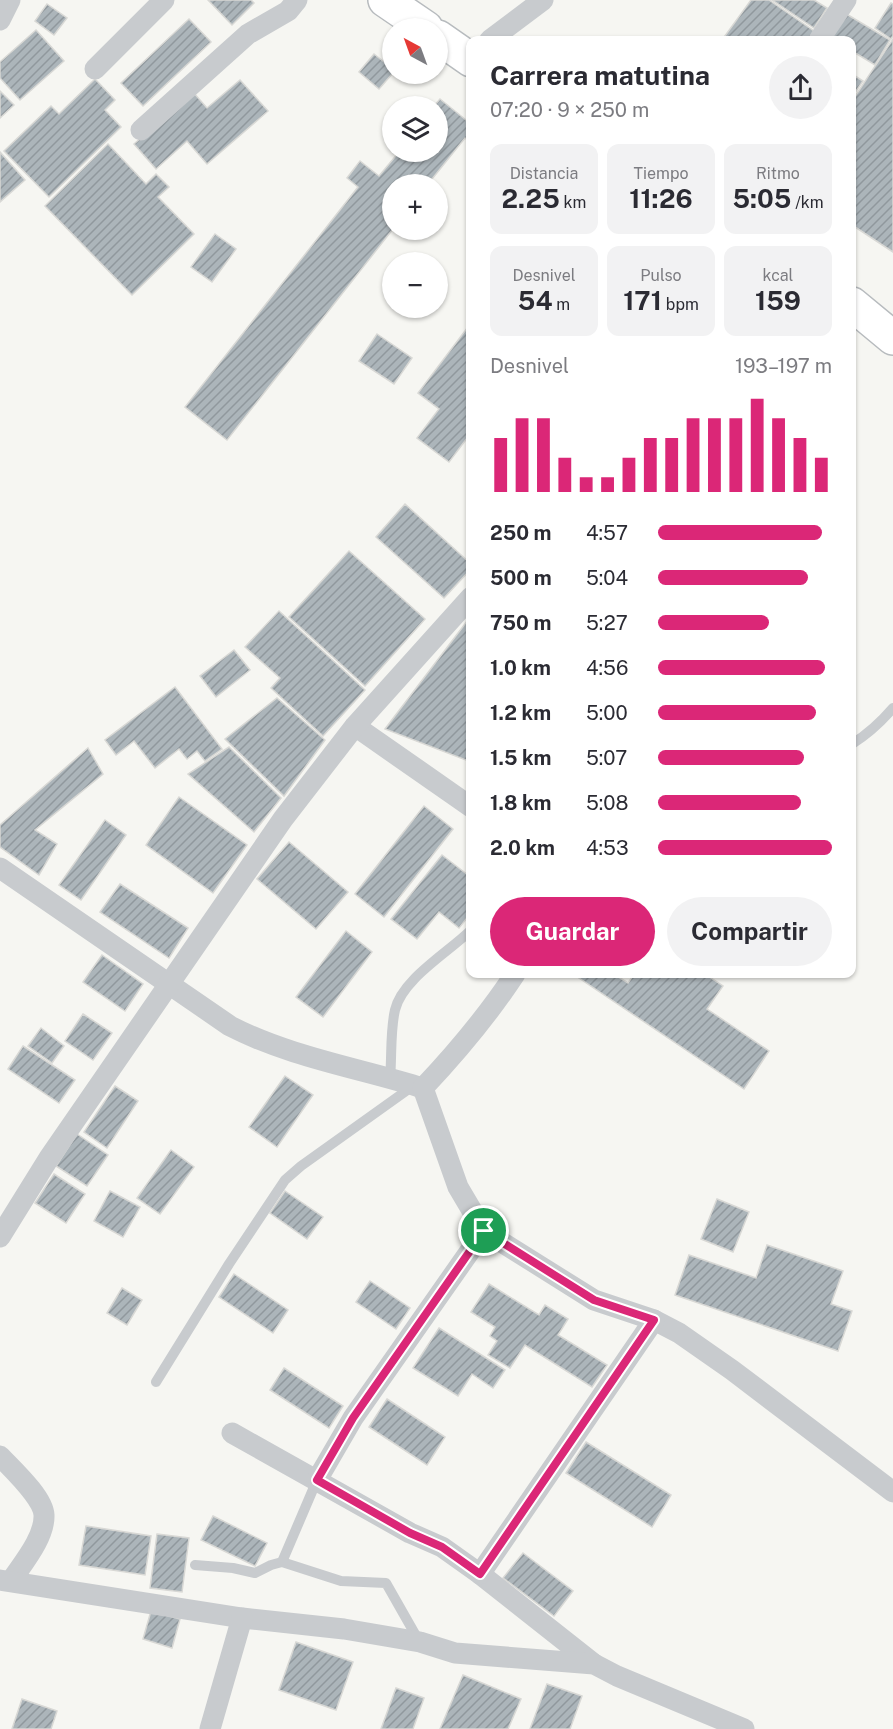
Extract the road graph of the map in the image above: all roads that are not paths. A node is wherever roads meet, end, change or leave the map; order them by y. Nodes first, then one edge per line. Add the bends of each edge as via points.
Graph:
1 (10, 0) edge
2 (164, 0) edge
3 (297, 0) edge
4 (385, 0) edge
5 (543, 0) edge
6 (846, 0) edge
7 (411, 18) edge
8 (0, 20) edge
9 (497, 36) edge
10 (822, 36) edge
11 (448, 41) edge
12 (466, 49) edge
13 (95, 69) dead end
14 (141, 130) dead end
15 (856, 307) edge
16 (893, 338) edge
17 (466, 603) edge
18 (893, 708) edge
19 (355, 726) junction
20 (856, 741) edge
21 (466, 804) edge
22 (0, 868) edge
23 (466, 934) edge
24 (512, 978) edge
25 (171, 984) junction
26 (390, 1079) junction
27 (418, 1087) junction
28 (484, 1231) junction
29 (0, 1237) edge
30 (654, 1320) junction
31 (156, 1382) dead end
32 (232, 1433) dead end
33 (0, 1456) edge
34 (317, 1480) junction
35 (893, 1492) edge
36 (282, 1562) junction
37 (195, 1565) dead end
38 (480, 1574) junction
39 (6, 1581) edge
40 (242, 1618) junction
41 (420, 1642) junction
42 (594, 1664) junction
43 (210, 1729) edge
44 (744, 1729) edge

1 - 8 street
2 - 13 street
3 - 14 street via 288,11 248,34
4 - 7 highway
5 - 9 street
6 - 10 street
11 - 12 highway
15 - 16 highway
17 - 19 street
18 - 20 lane
19 - 21 street
19 - 25 street via 283,819
22 - 25 street
23 - 26 lane via 401,995 395,1010
24 - 27 street via 454,1055
25 - 26 street via 243,1033 300,1054
25 - 29 street via 49,1158
26 - 27 street
27 - 28 street via 458,1186
27 - 31 lane via 285,1180
28 - 30 street via 594,1300
28 - 34 street via 353,1418
30 - 35 street via 732,1370
30 - 38 street
32 - 34 street
33 - 39 street via 39,1500 44,1515 38,1540
34 - 36 lane
34 - 38 street via 442,1547
36 - 37 lane via 255,1573
36 - 41 lane via 341,1581 386,1583
38 - 42 street
39 - 40 street
40 - 41 street
40 - 43 street
41 - 42 street via 455,1653
42 - 44 street

